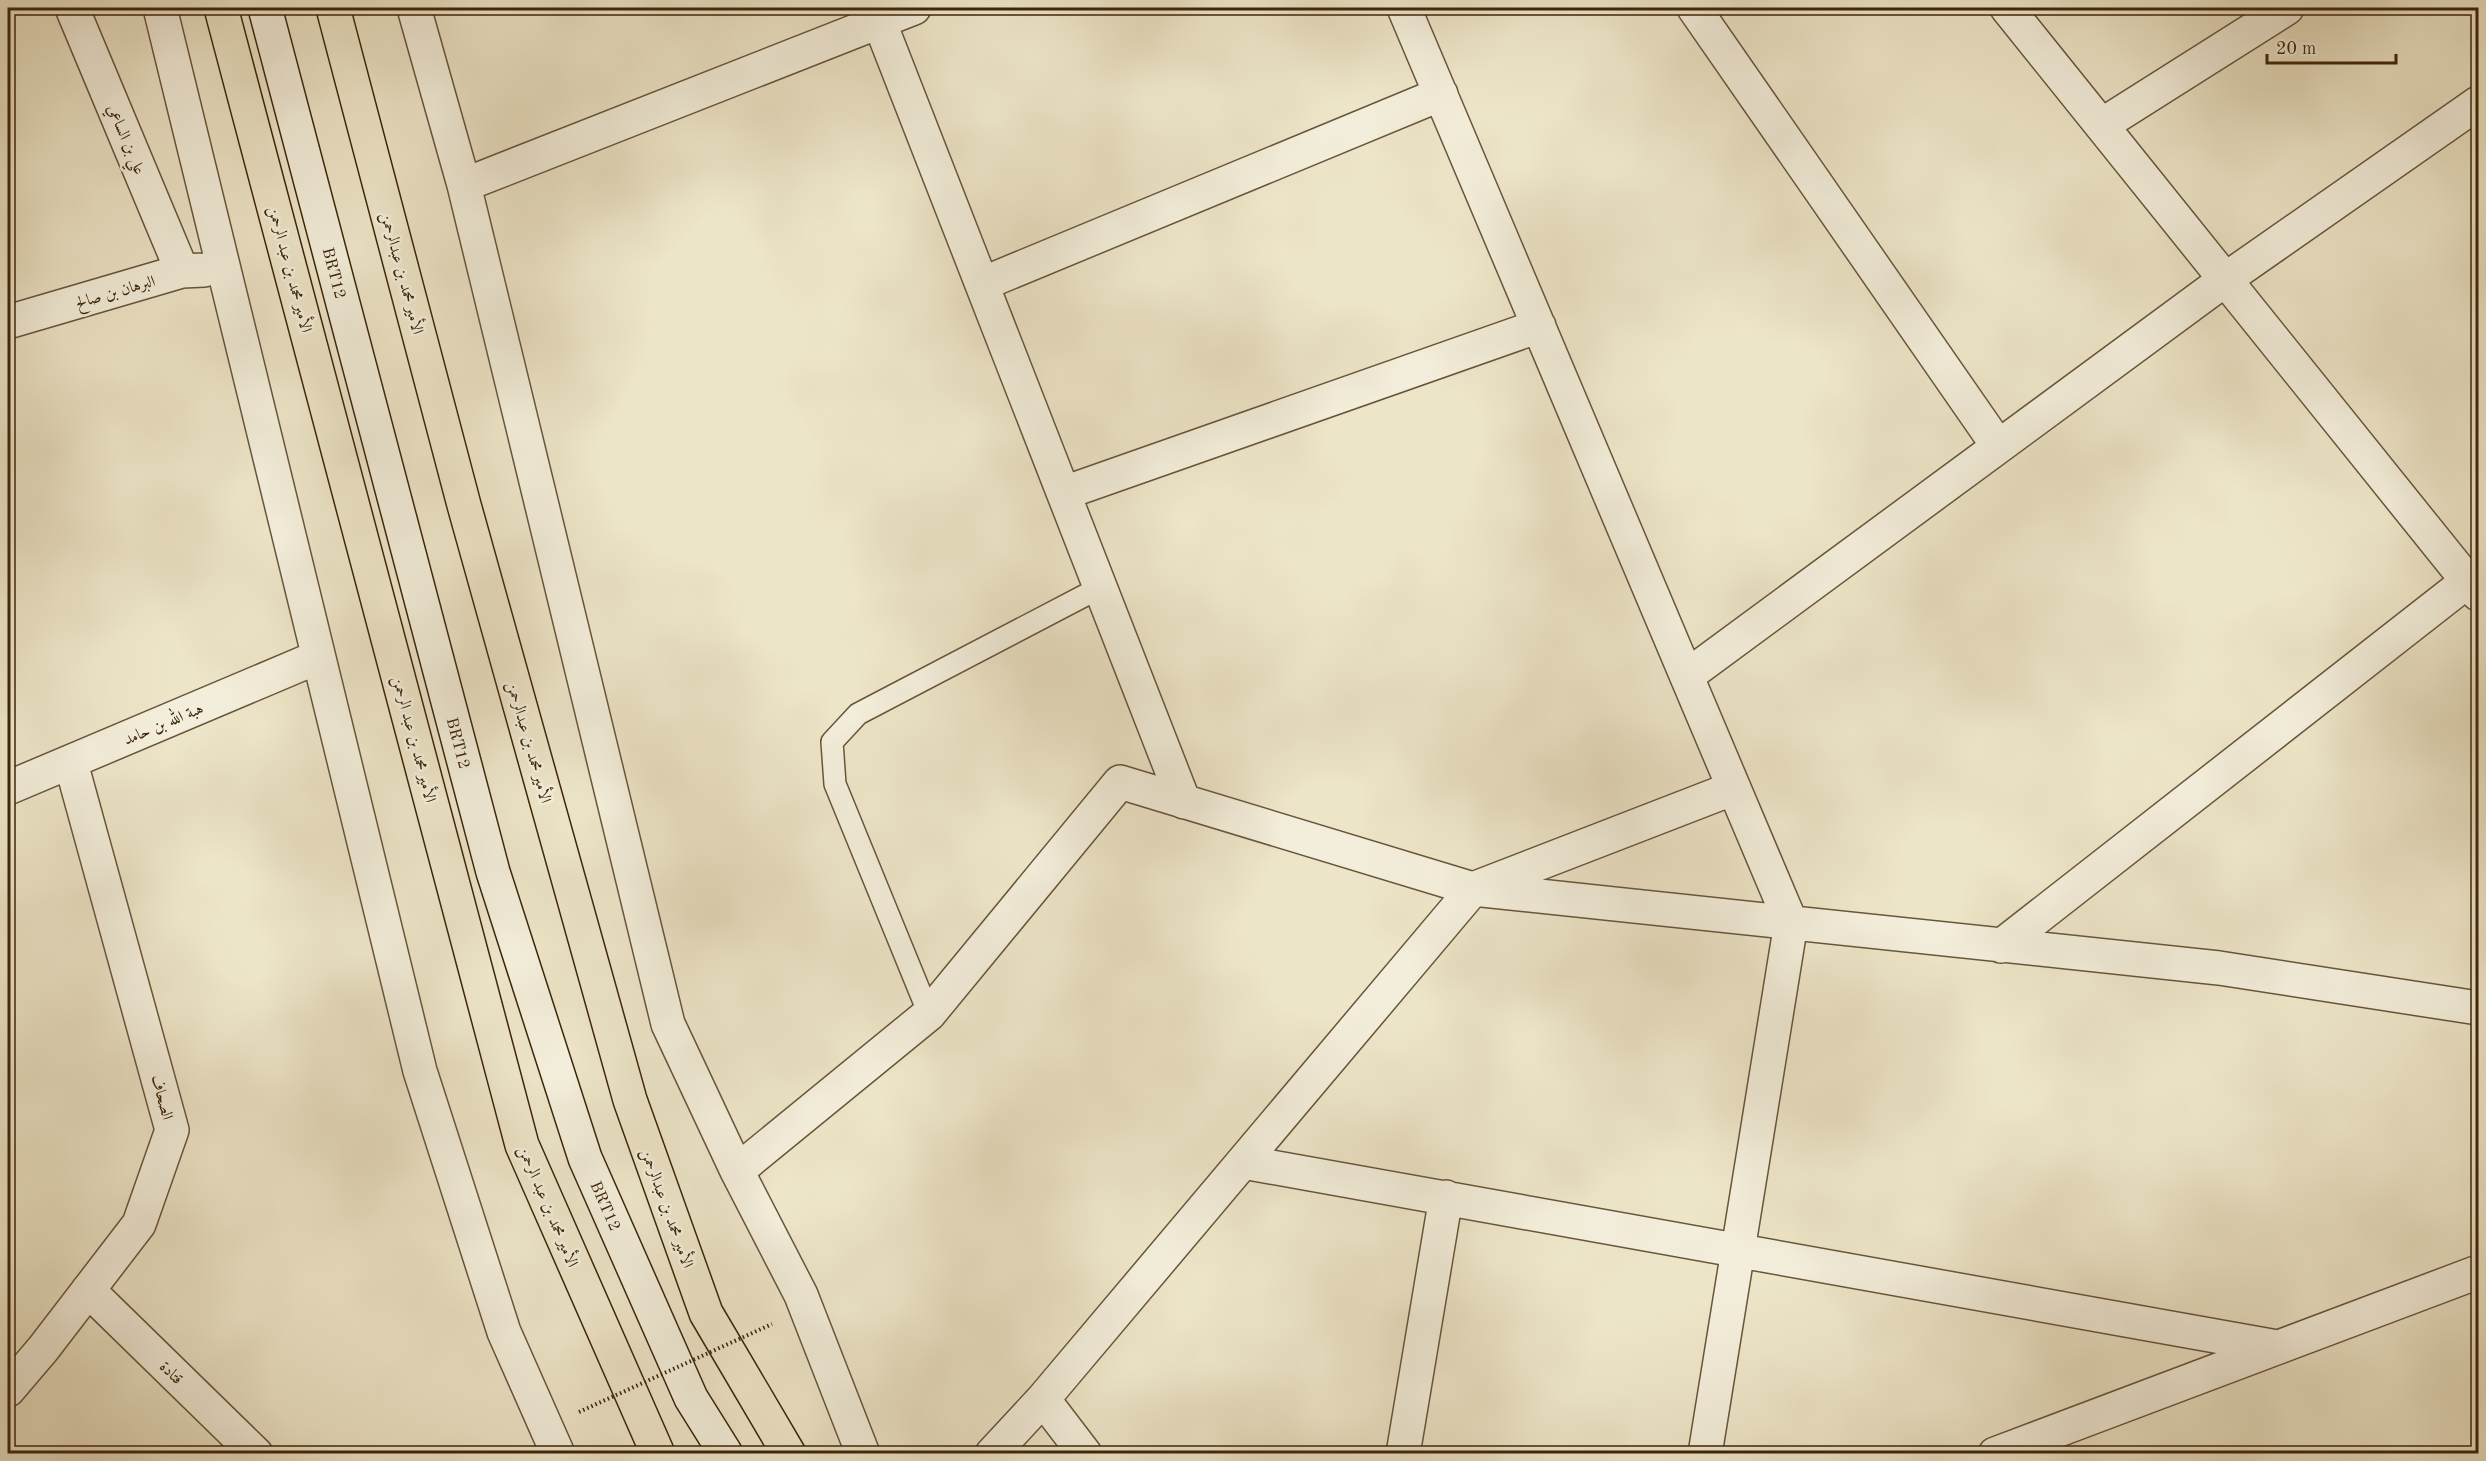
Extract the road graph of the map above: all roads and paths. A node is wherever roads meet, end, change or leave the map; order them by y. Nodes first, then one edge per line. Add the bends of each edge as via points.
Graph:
1 (72, 8) edge
2 (160, 8) edge
3 (221, 8) edge
4 (265, 8) edge
5 (333, 8) edge
6 (414, 8) edge
7 (914, 8) edge
8 (1404, 8) edge
9 (1694, 8) edge
10 (2007, 8) edge
11 (2287, 8) edge
12 (877, 14) edge
13 (1441, 94) junction
14 (2478, 103) edge
15 (2102, 125) junction
16 (464, 184) junction
17 (223, 269) junction
18 (182, 271) junction
19 (2226, 279) junction
20 (982, 284) junction
21 (8, 322) edge
22 (1539, 326) junction
23 (1998, 446) junction
24 (1064, 493) junction
25 (2475, 582) edge
26 (1101, 587) junction
27 (318, 657) junction
28 (1687, 676) junction
29 (71, 763) junction
30 (8, 788) edge
31 (1734, 788) junction
32 (1184, 802) junction
33 (1473, 889) junction
34 (1791, 923) junction
35 (2001, 946) junction
36 (2478, 1008) edge
37 (929, 1014) junction
38 (1243, 1162) junction
39 (737, 1171) junction
40 (1446, 1197) junction
41 (1739, 1250) junction
42 (2478, 1272) edge
43 (88, 1290) junction
44 (772, 1324) dead end
45 (2277, 1347) junction
46 (8, 1390) edge
47 (1043, 1399) junction
48 (579, 1412) dead end
49 (556, 1453) edge
50 (256, 1454) edge
51 (658, 1454) edge
52 (726, 1454) edge
53 (789, 1454) edge
54 (862, 1454) edge
55 (992, 1454) edge
56 (1085, 1454) edge
57 (1403, 1454) edge
58 (1705, 1454) edge
59 (1995, 1454) edge

1 - 18 street, علي بن الساعي
2 - 17 street
3 - 51 main road, الأمير محمد بن عبد الرحمن via 522,1145
4 - 52 street, BRT12 via 493,872 585,1158 691,1398
5 - 53 main road, الأمير محمد بن عبدالرحمن via 464,505 630,1100 706,1313
6 - 16 street
7 - 12 street
8 - 13 street
9 - 23 street
10 - 15 street
11 - 15 street
12 - 16 street
12 - 20 street
13 - 20 street
13 - 22 street
14 - 19 street
15 - 19 street
16 - 39 street via 668,1024
17 - 18 street, البرهان بن صالح
17 - 27 street
18 - 21 street, البرهان بن صالح
19 - 23 street
19 - 25 street
20 - 24 street
22 - 24 street
22 - 28 street
23 - 28 street
24 - 26 street
25 - 35 street
26 - 32 street
26 - 37 lane via 858,714 832,742 835,784
27 - 29 street, هبة الله بن حامد
27 - 49 street via 420,1071 504,1332
28 - 31 street
29 - 30 street, هبة الله بن حامد
29 - 43 street, الصحاف via 172,1130 139,1224
31 - 33 street
31 - 34 street
32 - 33 street
32 - 37 street via 1120,782
33 - 34 street
33 - 38 street
34 - 35 street
34 - 41 street
35 - 36 street via 2219,968
37 - 39 street
38 - 40 street
38 - 47 street
39 - 54 street via 801,1295
40 - 41 street
40 - 57 street
41 - 45 street
41 - 58 street
42 - 45 street
43 - 46 street, الصحاف
43 - 50 street, قتادة
44 - 48 path, bridge
45 - 59 street
47 - 55 street
47 - 56 street

